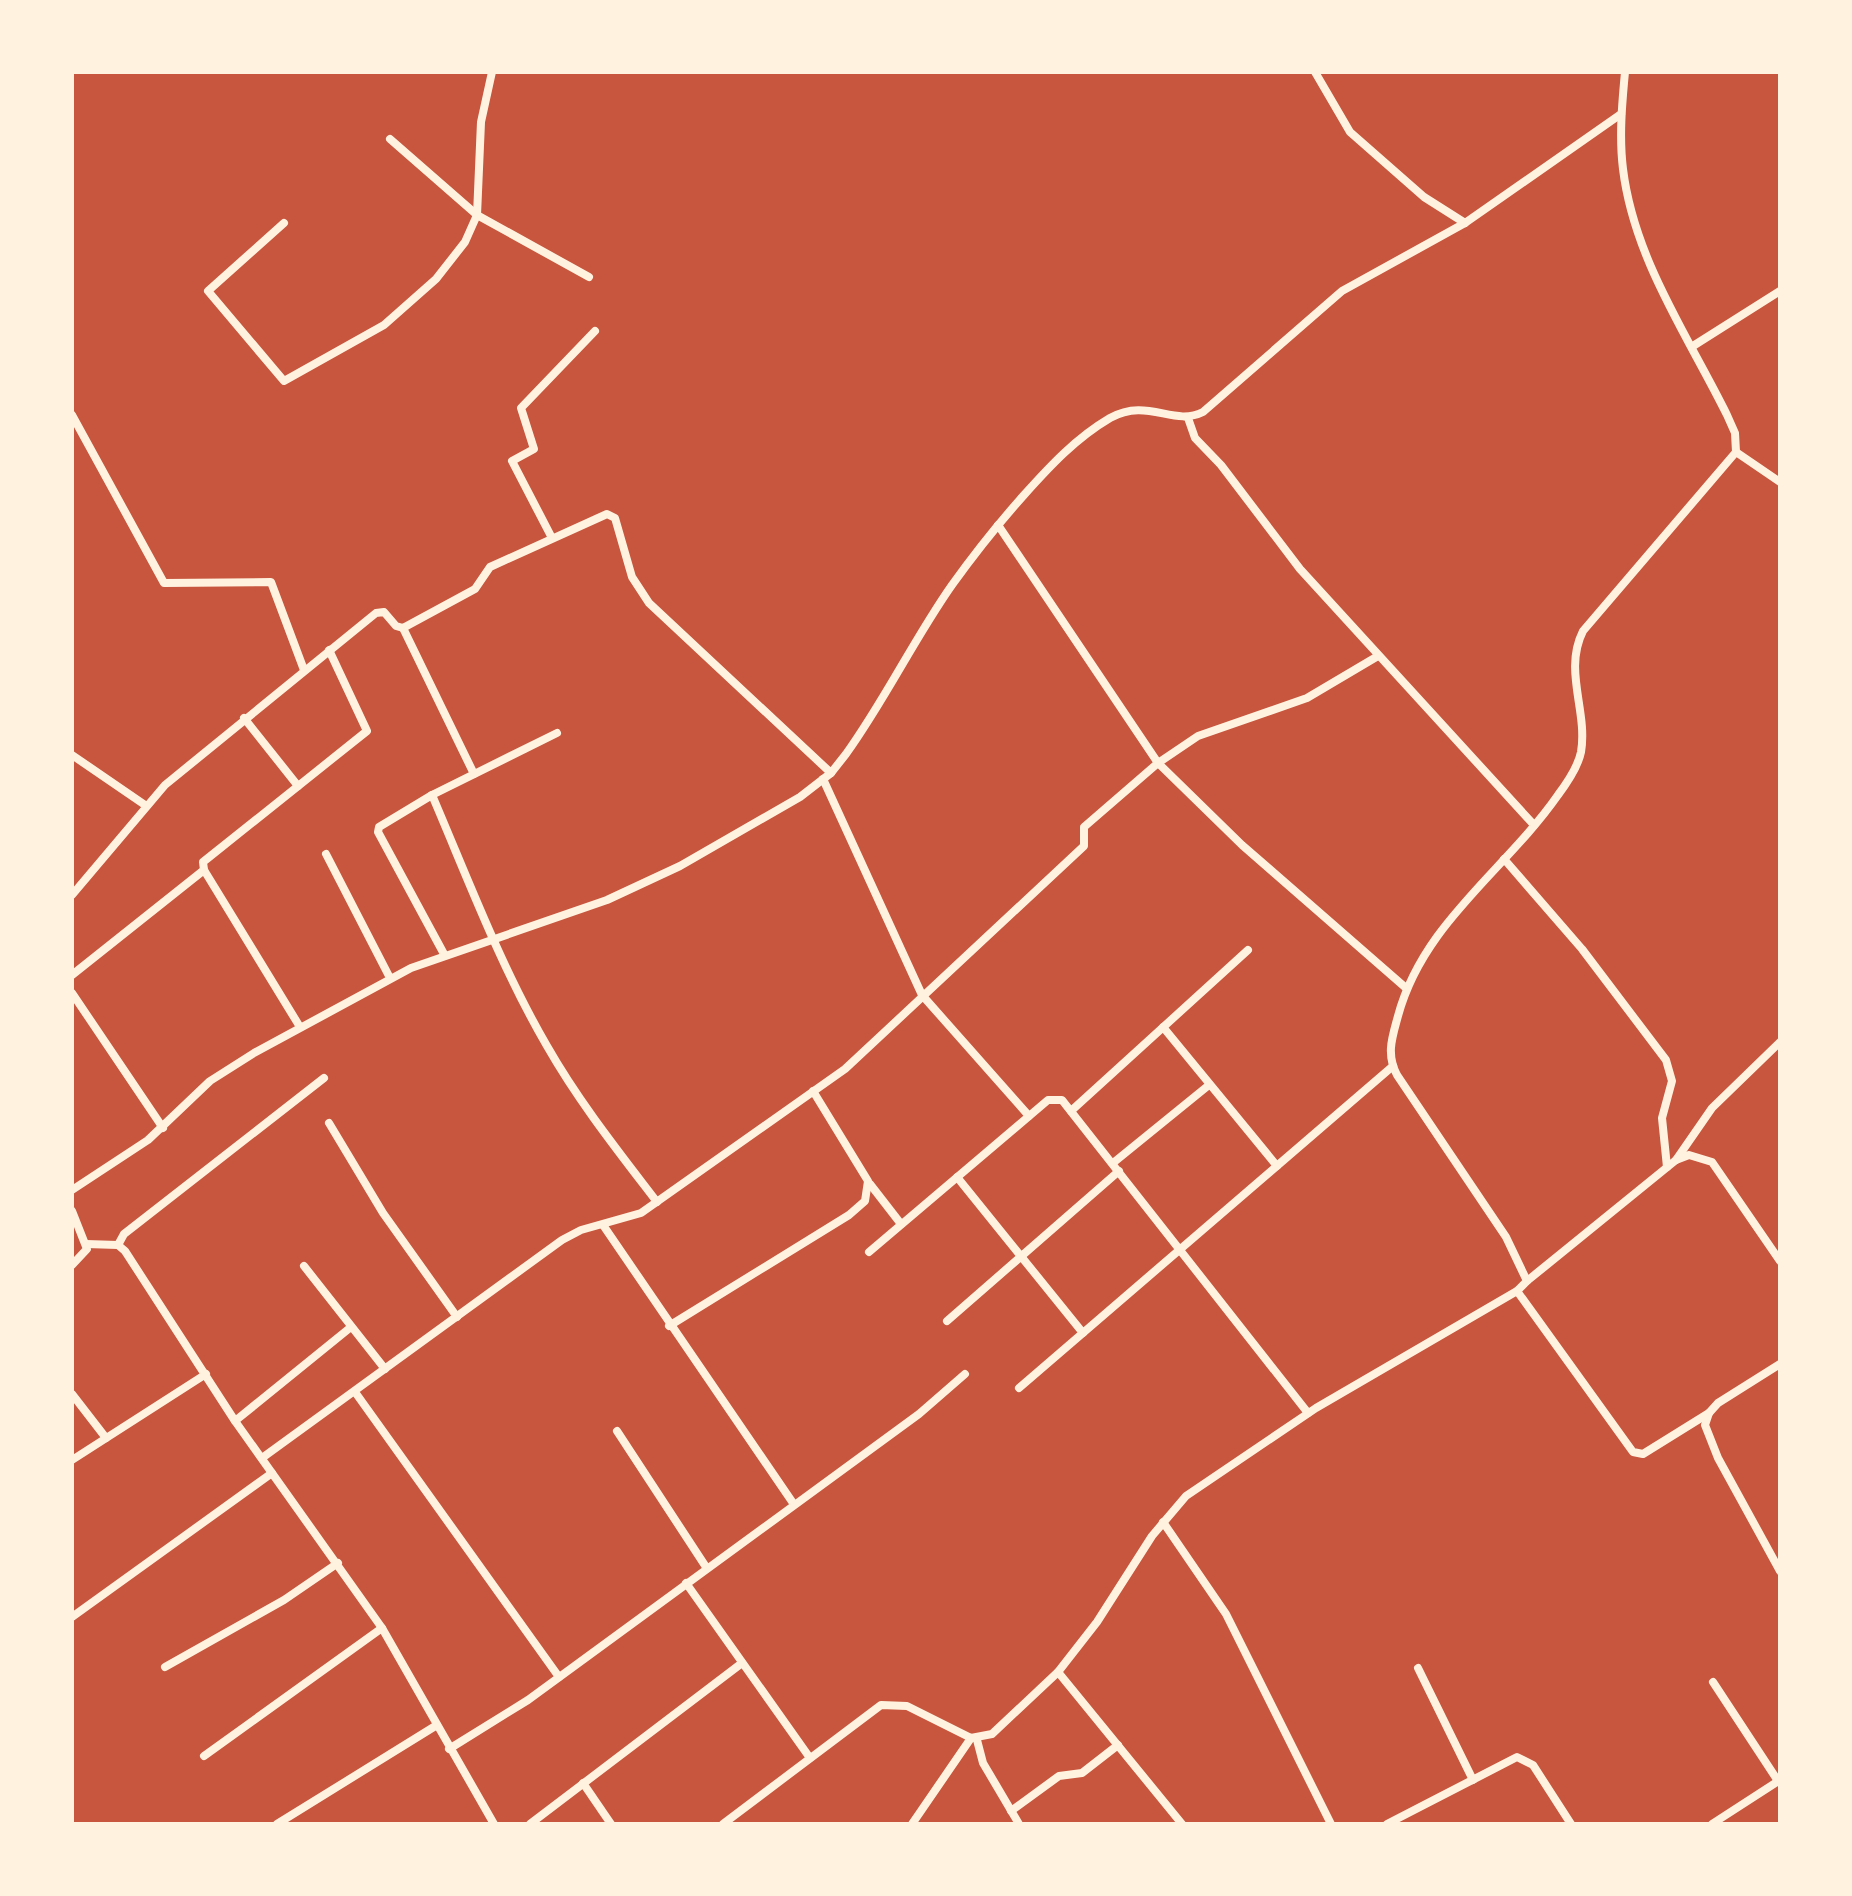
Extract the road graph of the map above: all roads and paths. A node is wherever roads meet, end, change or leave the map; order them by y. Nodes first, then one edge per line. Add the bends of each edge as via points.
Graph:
1 (492, 72) edge
2 (1315, 72) edge
3 (1625, 72) edge
4 (1621, 114) junction
5 (390, 139) dead end
6 (477, 215) junction
7 (284, 223) dead end
8 (1465, 223) junction
9 (589, 277) dead end
10 (1780, 291) edge
11 (595, 331) dead end
12 (1693, 346) junction
13 (72, 415) edge
14 (1188, 418) junction
15 (1736, 452) junction
16 (1780, 482) edge
17 (998, 525) junction
18 (552, 538) junction
19 (403, 628) junction
20 (329, 650) junction
21 (1378, 656) junction
22 (304, 670) junction
23 (244, 718) junction
24 (557, 733) dead end
25 (72, 755) edge
26 (1158, 763) junction
27 (474, 774) junction
28 (827, 776) junction
29 (298, 786) junction
30 (432, 795) junction
31 (145, 805) junction
32 (1534, 825) junction
33 (326, 854) dead end
34 (1504, 859) junction
35 (204, 870) junction
36 (72, 895) edge
37 (493, 937) junction
38 (1248, 950) dead end
39 (444, 954) junction
40 (72, 975) edge
41 (390, 978) junction
42 (1406, 988) junction
43 (72, 993) edge
44 (922, 995) junction
45 (300, 1027) junction
46 (1163, 1027) junction
47 (1780, 1042) edge
48 (1393, 1066) junction
49 (324, 1078) dead end
50 (1209, 1085) junction
51 (813, 1091) junction
52 (1071, 1111) junction
53 (1029, 1116) junction
54 (329, 1123) dead end
55 (163, 1128) junction
56 (1676, 1160) junction
57 (1113, 1163) junction
58 (1277, 1166) junction
59 (1667, 1167) junction
60 (1119, 1171) junction
61 (957, 1177) junction
62 (868, 1181) junction
63 (72, 1190) edge
64 (657, 1202) junction
65 (72, 1211) edge
66 (901, 1224) junction
67 (603, 1225) junction
68 (86, 1244) junction
69 (118, 1245) junction
70 (1182, 1248) junction
71 (869, 1252) dead end
72 (1020, 1256) junction
73 (1780, 1261) edge
74 (72, 1265) edge
75 (304, 1266) dead end
76 (1527, 1281) junction
77 (1517, 1291) junction
78 (457, 1317) junction
79 (947, 1321) dead end
80 (669, 1326) junction
81 (351, 1327) junction
82 (1083, 1333) junction
83 (1780, 1364) edge
84 (385, 1369) junction
85 (206, 1374) junction
86 (965, 1374) dead end
87 (1019, 1388) dead end
88 (355, 1392) junction
89 (72, 1394) edge
90 (1308, 1413) junction
91 (1709, 1413) junction
92 (235, 1421) junction
93 (617, 1431) dead end
94 (106, 1438) junction
95 (262, 1458) junction
96 (72, 1460) edge
97 (272, 1473) junction
98 (793, 1503) junction
99 (1163, 1522) junction
100 (338, 1563) junction
101 (706, 1567) junction
102 (1780, 1571) edge
103 (686, 1583) junction
104 (72, 1617) edge
105 (382, 1628) junction
106 (742, 1663) junction
107 (165, 1667) dead end
108 (1418, 1668) dead end
109 (1058, 1672) junction
110 (559, 1677) junction
111 (1713, 1682) dead end
112 (437, 1725) junction
113 (974, 1739) junction
114 (1118, 1745) junction
115 (449, 1749) junction
116 (204, 1756) dead end
117 (810, 1758) junction
118 (1473, 1780) junction
119 (1779, 1780) edge
120 (583, 1783) junction
121 (1011, 1811) junction
122 (729, 1822) edge
123 (1179, 1823) edge
124 (277, 1824) edge
125 (494, 1824) edge
126 (530, 1824) edge
127 (611, 1824) edge
128 (912, 1824) edge
129 (1019, 1824) edge
130 (1331, 1824) edge
131 (1387, 1824) edge
132 (1571, 1824) edge
133 (1712, 1824) edge

1 - 6 street via 481,122
2 - 8 street via 1350,132 1424,197
3 - 4 street
4 - 8 street
4 - 12 street via 1632,216 1651,268
5 - 6 street
6 - 7 street via 455,257 402,311 284,381 208,291
6 - 9 street
8 - 14 street via 1342,291 1253,371
10 - 12 street
11 - 18 street via 521,408 534,449 512,461
12 - 15 street via 1735,433
13 - 22 street via 164,583 271,582
14 - 17 street via 1140,408 1114,416 1060,456
14 - 21 street via 1195,438 1282,547
15 - 16 street
15 - 32 street via 1583,631 1574,675 1581,750 1558,795
17 - 26 street
17 - 28 street via 951,586 860,735
18 - 19 street via 490,567 475,589
18 - 28 street via 612,515 632,577 649,603
19 - 20 street via 378,611
19 - 27 street
20 - 22 street
20 - 29 street via 367,731
21 - 26 street via 1321,692 1216,728
21 - 32 street
22 - 23 street
23 - 29 street
23 - 31 street
24 - 27 street
25 - 31 street
26 - 42 street via 1242,845
26 - 44 street via 1084,827 1084,846
27 - 30 street
28 - 37 street via 781,809 643,885
28 - 44 street
29 - 35 street via 208,855
30 - 37 street
30 - 39 street via 383,821 378,830
31 - 36 street
32 - 34 street
33 - 41 street
34 - 42 street via 1437,934
34 - 59 street via 1582,949 1666,1060 1672,1081 1662,1118
35 - 40 street
35 - 45 street
37 - 39 street
37 - 64 street via 545,1044
38 - 46 street
39 - 41 street
41 - 45 street
42 - 48 street via 1390,1044
43 - 55 street
44 - 51 street via 845,1069
44 - 53 street
45 - 55 street via 210,1081
46 - 50 street
46 - 52 street
47 - 56 street via 1712,1108
48 - 58 street
48 - 76 street via 1506,1237
49 - 69 street via 124,1234
50 - 57 street
50 - 58 street
51 - 62 street
51 - 64 street
52 - 53 street via 1055,1098
52 - 57 street
53 - 61 street
54 - 78 street via 383,1213
55 - 63 street
56 - 59 street
56 - 73 street via 1689,1155 1712,1162
57 - 60 street
58 - 70 street
59 - 76 street
60 - 70 street
60 - 72 street
61 - 66 street
61 - 72 street
62 - 66 street
62 - 80 street via 865,1201 849,1215
64 - 67 street via 629,1220
65 - 68 street
66 - 71 street
67 - 78 street via 562,1240
67 - 80 street
68 - 69 street
68 - 74 street via 87,1253
69 - 85 street
70 - 82 street
70 - 90 street
72 - 79 street
72 - 82 street
75 - 81 street
76 - 77 street
77 - 90 street
77 - 91 street via 1633,1452 1643,1454
78 - 84 street
80 - 98 street
81 - 84 street
81 - 92 street
82 - 87 street
83 - 91 street
84 - 88 street
85 - 92 street
85 - 94 street
86 - 98 street via 919,1414
88 - 95 street
88 - 110 street
89 - 94 street
90 - 99 street via 1186,1496
91 - 102 street via 1706,1432
92 - 95 street
93 - 101 street
94 - 96 street
95 - 97 street
97 - 100 street
97 - 104 street
98 - 101 street
99 - 109 street
99 - 130 street via 1226,1614
100 - 105 street
100 - 107 street
101 - 103 street
103 - 106 street
103 - 110 street
105 - 112 street
105 - 116 street
106 - 117 street
106 - 120 street
108 - 118 street
109 - 113 street via 992,1734
109 - 114 street
110 - 115 street
111 - 119 street
112 - 115 street
112 - 124 street
113 - 117 street via 890,1703 875,1708
113 - 121 street
113 - 128 street
114 - 121 street via 1082,1773 1055,1778
114 - 123 street
115 - 125 street
117 - 122 street
118 - 131 street
118 - 132 street via 1509,1760 1525,1758
119 - 133 street
120 - 126 street
120 - 127 street
121 - 129 street

